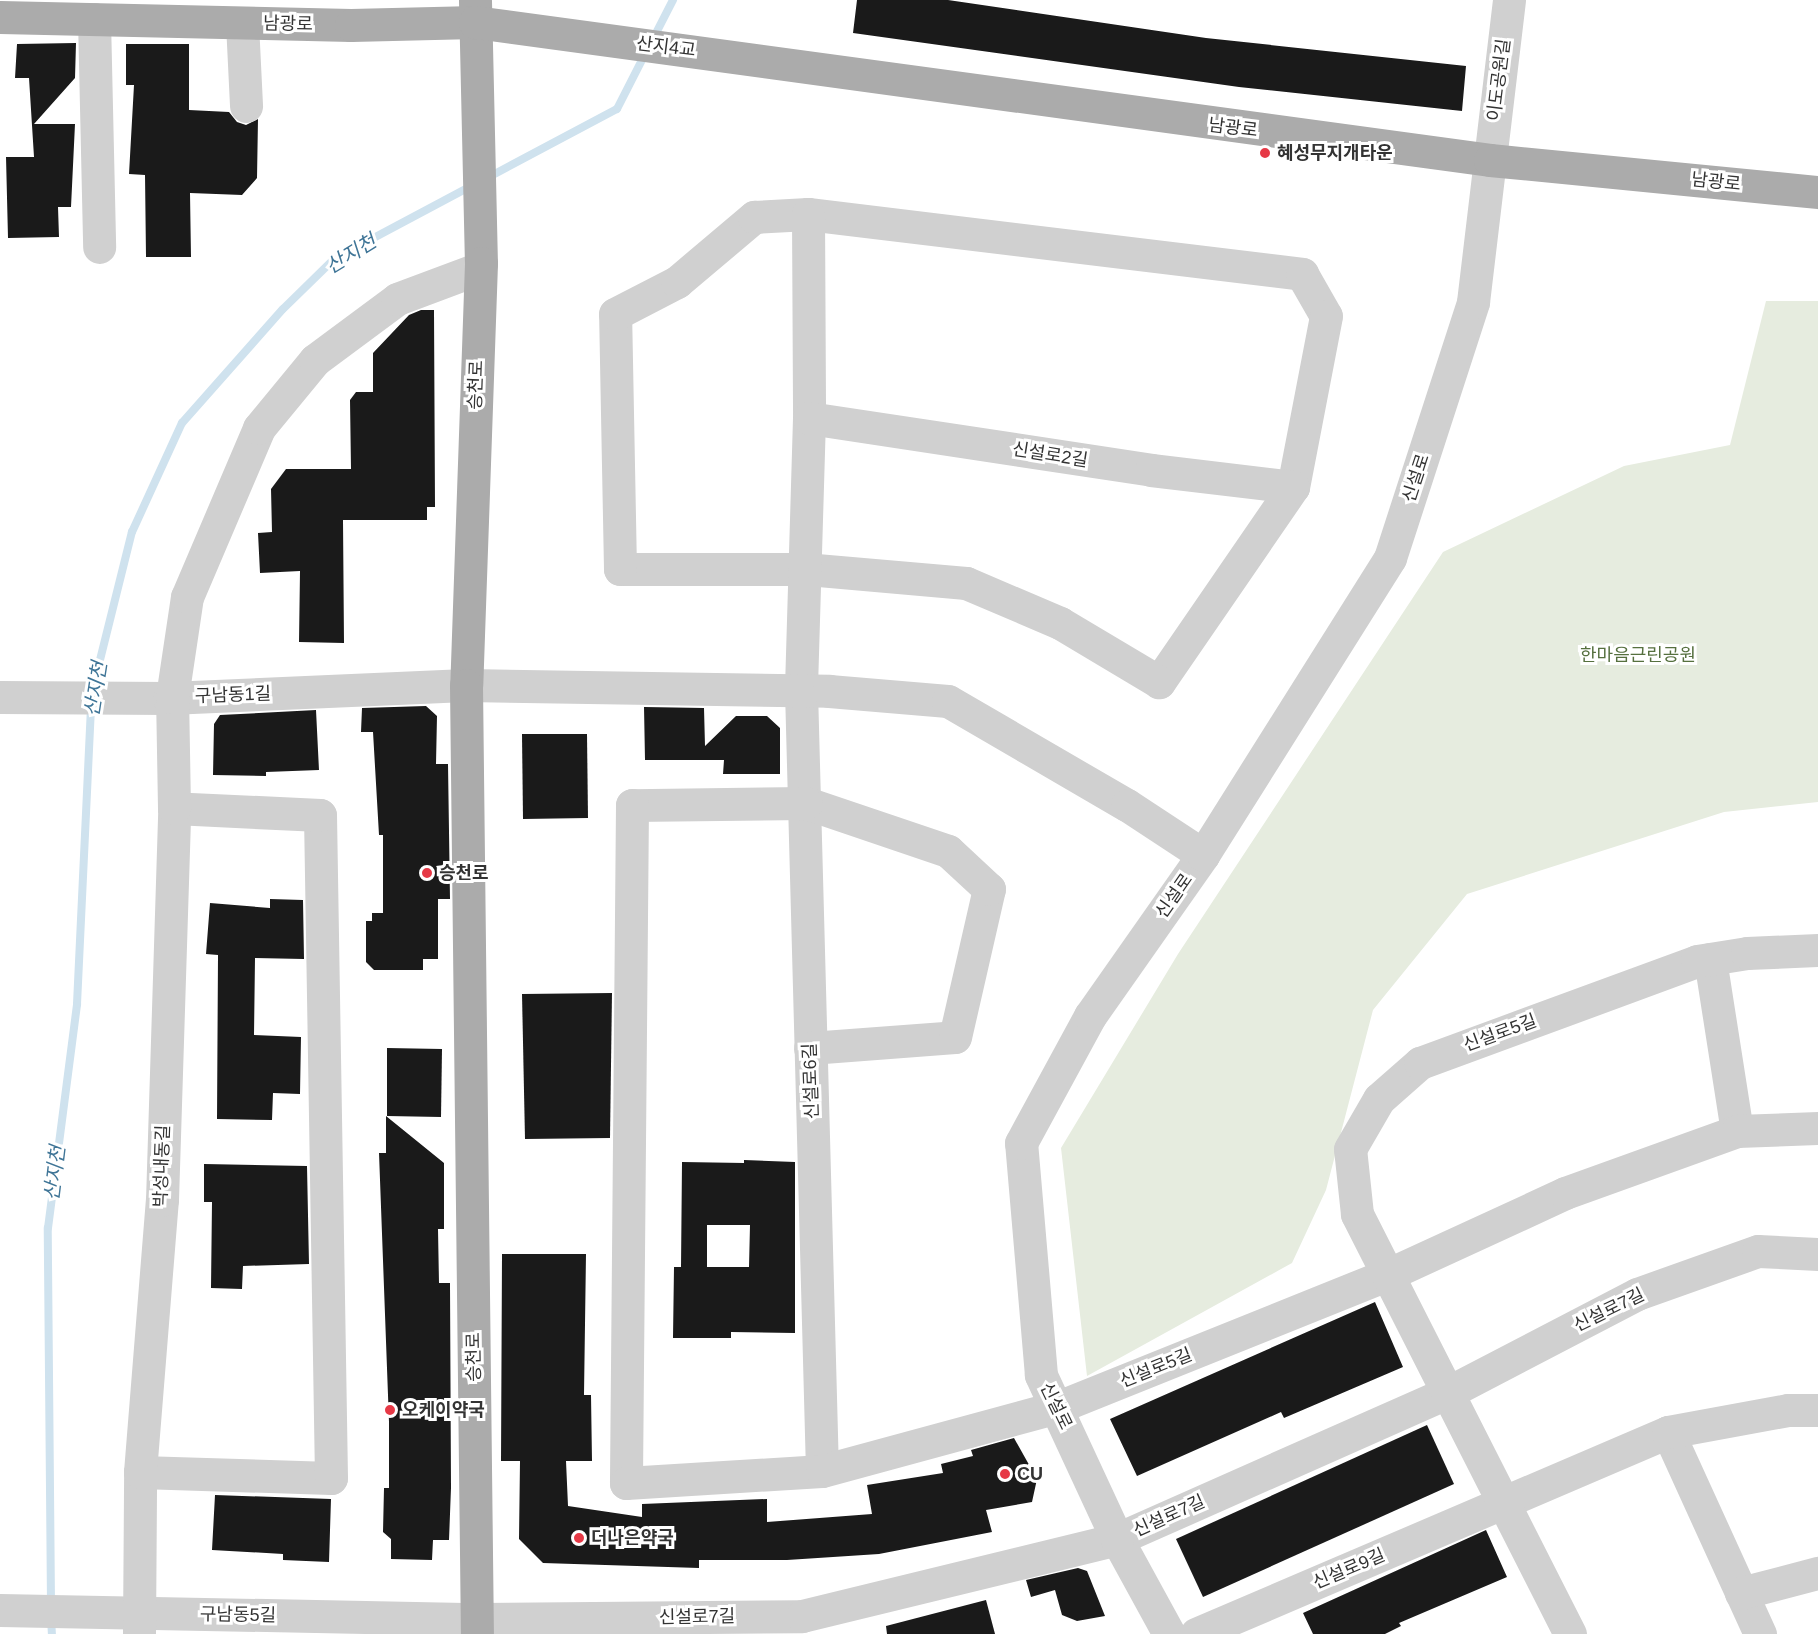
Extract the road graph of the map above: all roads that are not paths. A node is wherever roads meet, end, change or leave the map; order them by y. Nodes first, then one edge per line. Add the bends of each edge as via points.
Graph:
1 (1509, 0) edge
2 (475, 11) edge
3 (0, 17) edge
4 (94, 19) junction
5 (243, 23) junction
6 (574, 36) joint
7 (758, 58) joint
8 (246, 106) dead end
9 (1490, 160) junction
10 (1818, 192) edge
11 (808, 214) junction
12 (99, 247) dead end
13 (481, 265) junction
14 (808, 418) junction
15 (1293, 487) junction
16 (805, 569) junction
17 (466, 685) junction
18 (801, 690) junction
19 (0, 698) edge
20 (170, 698) junction
21 (806, 803) junction
22 (174, 808) junction
23 (1203, 855) junction
24 (1818, 950) edge
25 (1710, 959) junction
26 (810, 1048) junction
27 (1818, 1128) edge
28 (1737, 1131) junction
29 (1818, 1254) edge
30 (1387, 1275) junction
31 (1447, 1393) junction
32 (1058, 1407) junction
33 (1818, 1410) edge
34 (1668, 1432) junction
35 (822, 1471) junction
36 (140, 1472) junction
37 (1503, 1503) junction
38 (1117, 1539) junction
39 (1818, 1573) edge
40 (1741, 1593) junction
41 (0, 1610) edge
42 (130, 1620) edge
43 (477, 1626) edge
44 (1169, 1634) edge
45 (1196, 1634) edge
46 (1570, 1634) edge
47 (1760, 1634) edge

1 - 9 street, 이도공원길
2 - 5 main road, 남광로 via 351,25
2 - 6 main road, 남광로
2 - 13 main road, 승천로
3 - 4 main road, 남광로
4 - 5 main road, 남광로
4 - 12 street
5 - 8 street
6 - 7 main road, 산지4교
7 - 9 main road, 남광로 via 1123,113
9 - 10 main road, 남광로
9 - 23 street, 신설로 via 1473,302 1390,558
11 - 14 street
11 - 15 street via 1302,274 1326,316
11 - 16 street via 754,217 677,282 615,314 620,569
13 - 17 main road, 승천로
13 - 20 street, 박성내동길 via 397,298 315,360 259,428 187,597
14 - 15 street, 신설로2길
14 - 16 street
15 - 16 street via 1159,682 1060,623 966,583
16 - 18 street
17 - 18 street, 구남동1길
17 - 20 street, 구남동1길
17 - 43 main road, 승천로
18 - 21 street, 신설로6길
18 - 23 street, 구남동1길 via 948,701 1127,805
19 - 20 street, 구남동1길
20 - 22 street, 박성내동길
21 - 26 street, 신설로6길
21 - 26 street via 948,851 989,889 955,1036
21 - 35 street, 신설로5길 via 632,805 626,1483
22 - 36 street, 박성내동길 via 162,1200
22 - 36 street via 320,815 331,1478
23 - 32 street, 신설로 via 1090,1016 1021,1143 1041,1375
24 - 25 street, 신설로5길
25 - 28 street
25 - 30 street, 신설로5길 via 1420,1063 1379,1099 1350,1149 1357,1214
26 - 35 street, 신설로6길
27 - 28 street, 신설로5길
28 - 30 street, 신설로5길 via 1565,1193
29 - 31 street, 신설로7길 via 1758,1251 1637,1294
30 - 31 street
30 - 32 street, 신설로5길
31 - 37 street
31 - 38 street, 신설로7길
32 - 35 street, 신설로5길
32 - 38 street, 신설로
33 - 34 street, 신설로9길 via 1788,1410
34 - 37 street, 신설로9길
34 - 40 street
36 - 42 street, 박성내동길
37 - 45 street, 신설로9길
37 - 46 street
38 - 43 street, 신설로7길 via 802,1616
38 - 44 street, 신설로
39 - 40 street
40 - 47 street
41 - 42 street, 구남동5길
42 - 43 street, 구남동5길

